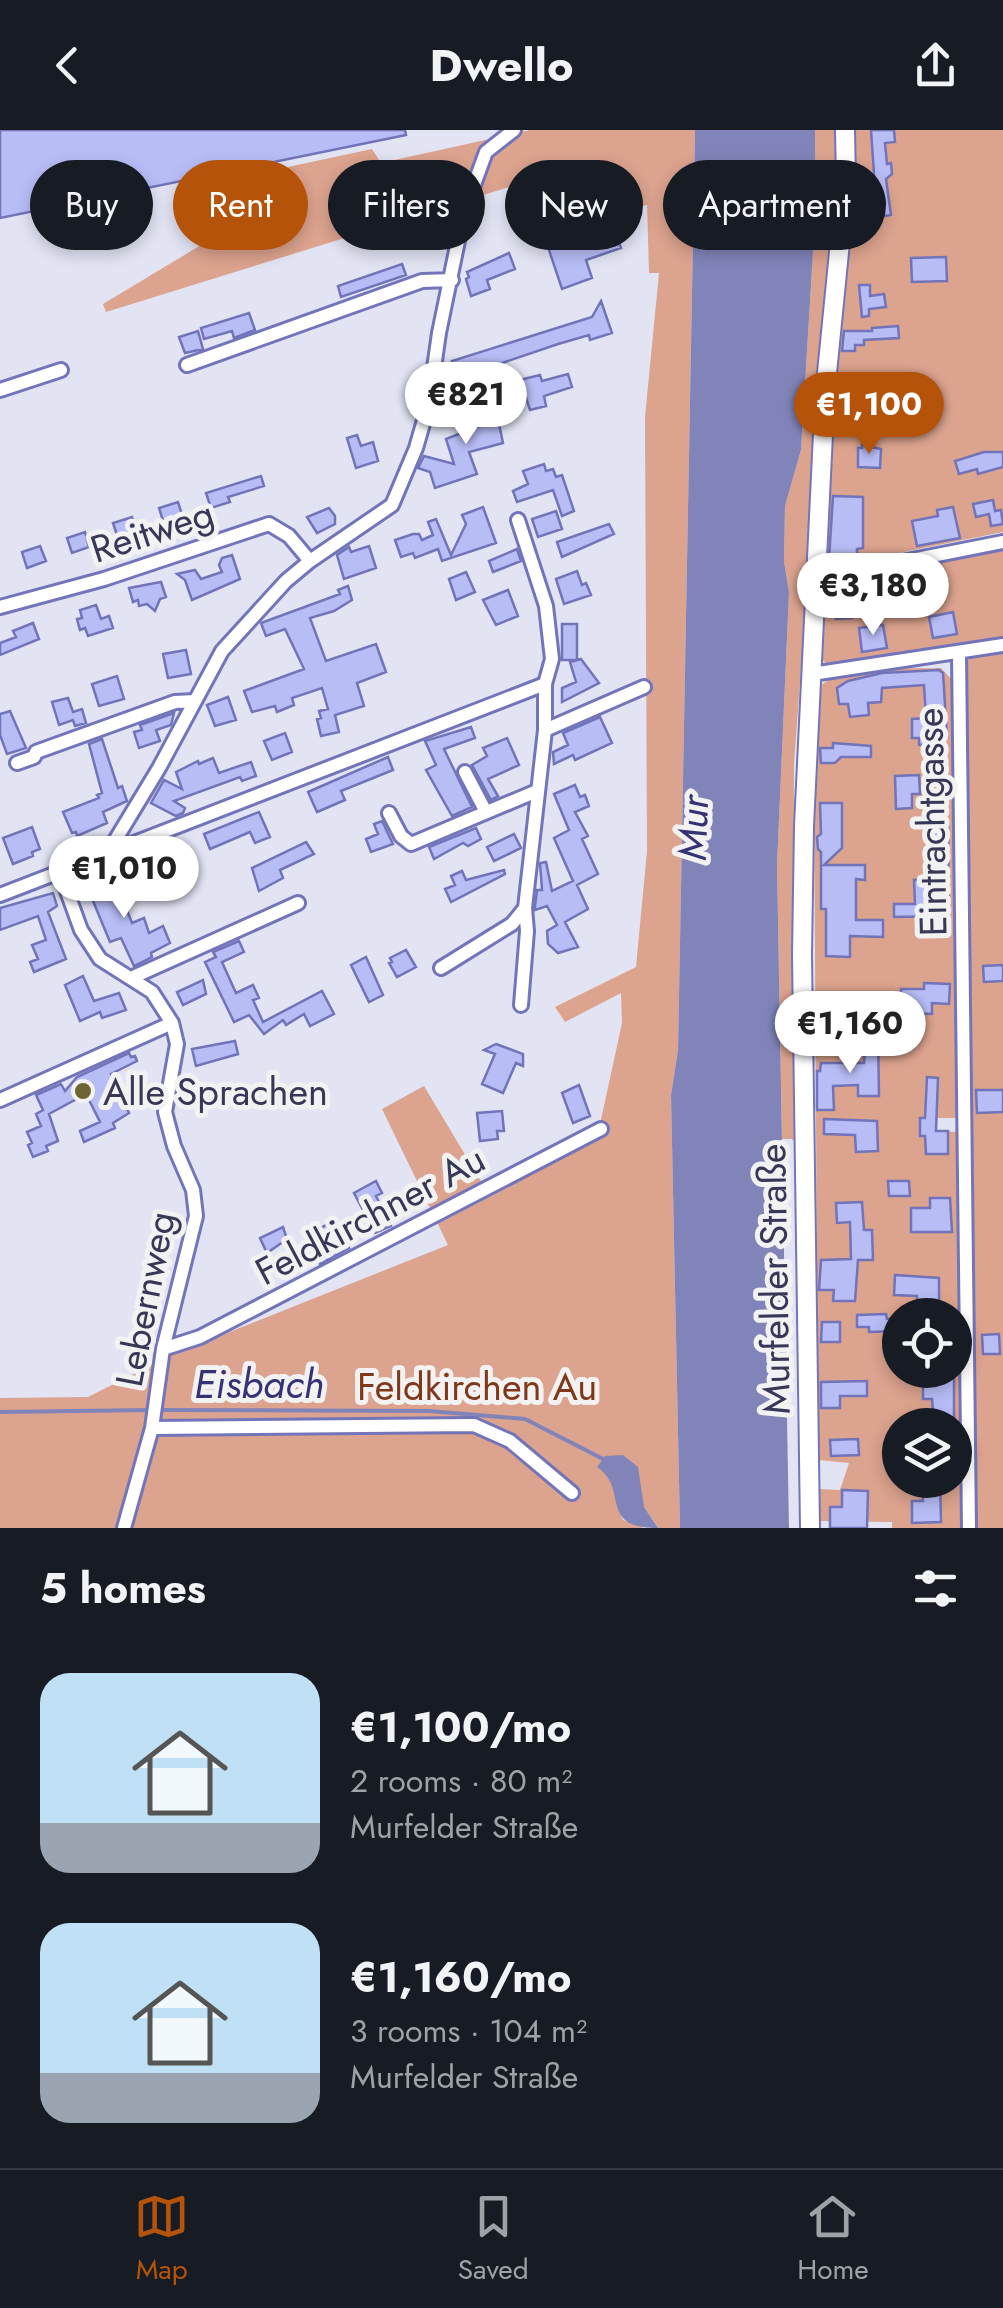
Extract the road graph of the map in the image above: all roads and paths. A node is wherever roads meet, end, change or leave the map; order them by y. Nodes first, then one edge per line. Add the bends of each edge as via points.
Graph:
1 (514, 130) edge
2 (844, 130) edge
3 (452, 280) junction
4 (187, 366) dead end
5 (61, 370) dead end
6 (0, 390) edge
7 (518, 520) dead end
8 (1003, 542) edge
9 (310, 561) junction
10 (816, 580) junction
11 (0, 607) edge
12 (1003, 646) edge
13 (958, 654) junction
14 (812, 674) junction
15 (545, 684) junction
16 (644, 687) dead end
17 (195, 701) junction
18 (545, 730) junction
19 (17, 764) dead end
20 (465, 772) dead end
21 (537, 791) junction
22 (486, 812) junction
23 (390, 813) dead end
24 (107, 854) junction
25 (60, 872) junction
26 (0, 895) edge
27 (298, 902) dead end
28 (525, 908) junction
29 (442, 968) dead end
30 (131, 978) junction
31 (522, 1005) dead end
32 (172, 1024) junction
33 (0, 1100) edge
34 (601, 1129) dead end
35 (164, 1349) junction
36 (154, 1416) junction
37 (572, 1493) dead end
38 (124, 1528) edge
39 (810, 1528) edge
40 (970, 1528) edge

1 - 3 street via 486,152 464,212
2 - 10 street, Murfelder Straße via 846,182
3 - 4 street via 422,282
3 - 9 street via 429,403 392,505
5 - 6 street
7 - 15 street via 546,606 552,658
8 - 10 street
9 - 11 street, Reitweg via 269,524
9 - 17 street via 222,651
10 - 14 street, Murfelder Straße
12 - 13 street
13 - 14 street
13 - 40 street, Eintrachtgasse
14 - 39 street, Murfelder Straße via 802,954
15 - 18 street
15 - 24 street
16 - 18 street
17 - 19 street via 158,708
17 - 24 street
18 - 21 street
20 - 22 street
21 - 22 street
21 - 28 street
22 - 23 street via 411,844
24 - 25 street
25 - 26 street
25 - 30 street via 81,930 100,958
27 - 30 street
28 - 29 street via 512,924
28 - 31 street
30 - 32 street via 152,992
32 - 33 street
32 - 35 street, Lebernweg via 177,1044 165,1112 194,1190 196,1216
34 - 35 street, Feldkirchner Au via 200,1338
35 - 36 street, Lebernweg
36 - 37 street via 474,1426 510,1441
36 - 38 street

